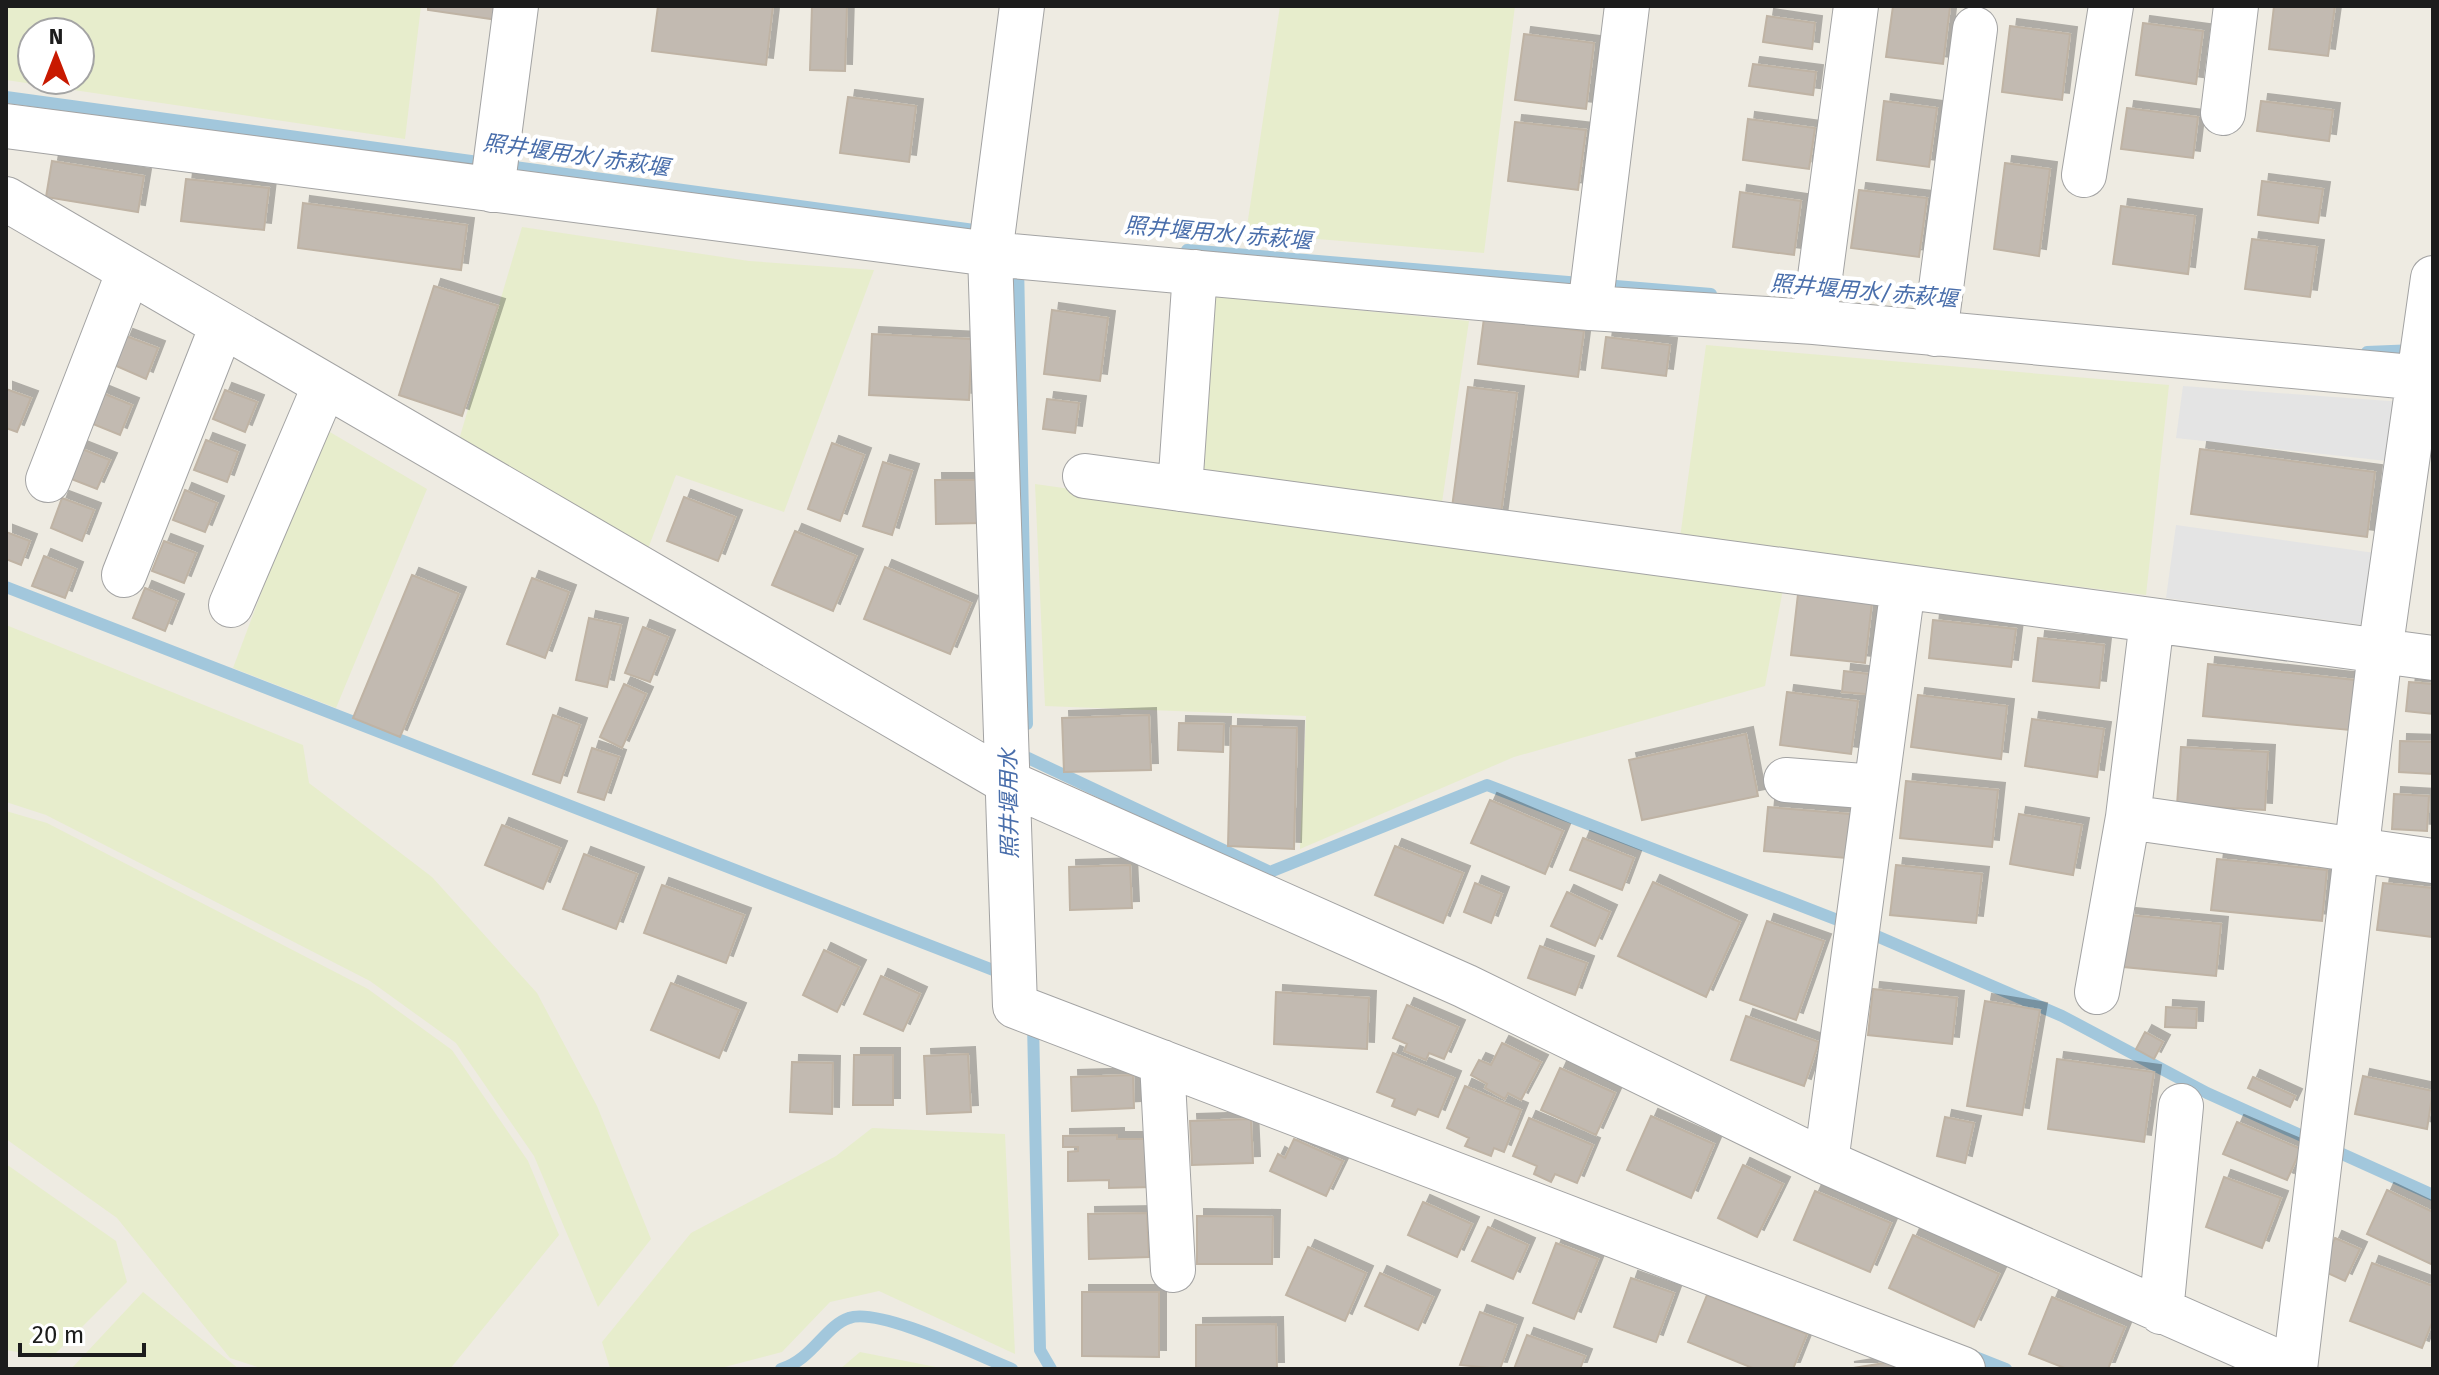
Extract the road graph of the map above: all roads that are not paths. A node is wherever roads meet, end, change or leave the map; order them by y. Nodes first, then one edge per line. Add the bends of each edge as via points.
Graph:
1 (516, 6) edge
2 (1022, 6) edge
3 (1627, 6) edge
4 (1856, 6) edge
5 (2111, 6) edge
6 (2236, 6) edge
7 (1975, 29) dead end
8 (2223, 113) dead end
9 (6, 126) edge
10 (2084, 175) dead end
11 (492, 190) junction
12 (6, 199) edge
13 (990, 254) junction
14 (129, 271) junction
15 (1195, 272) junction
16 (2433, 278) edge
17 (1590, 308) junction
18 (1814, 322) junction
19 (222, 326) junction
20 (1935, 334) junction
21 (2427, 379) edge
22 (325, 385) junction
23 (1085, 476) dead end
24 (48, 480) dead end
25 (1180, 489) junction
26 (124, 575) dead end
27 (1903, 587) junction
28 (231, 605) dead end
29 (2152, 621) junction
30 (2380, 652) junction
31 (2433, 658) edge
32 (1786, 780) dead end
33 (1009, 783) junction
34 (1876, 787) junction
35 (2128, 817) junction
36 (2356, 850) junction
37 (2433, 861) edge
38 (2097, 992) dead end
39 (1162, 1062) junction
40 (2181, 1106) dead end
41 (1826, 1162) junction
42 (1173, 1270) dead end
43 (2161, 1312) junction
44 (1963, 1369) edge
45 (2294, 1369) edge

1 - 11 street
2 - 13 street
3 - 17 street
4 - 18 street
5 - 10 street
6 - 8 street
7 - 20 street
9 - 11 street
11 - 13 street
12 - 14 street
13 - 15 street
13 - 33 street
14 - 19 street
14 - 24 street
15 - 17 street
15 - 25 street
16 - 21 street
17 - 18 street
18 - 20 street
19 - 22 street
19 - 26 street
20 - 21 street
21 - 30 street
22 - 28 street
22 - 33 street
23 - 25 street
25 - 27 street
27 - 29 street
27 - 34 street
29 - 30 street
29 - 35 street
30 - 31 street
30 - 36 street
32 - 34 street
33 - 39 street via 1015,1006
33 - 41 street via 1465,986
34 - 41 street
35 - 36 street
35 - 38 street
36 - 37 street
36 - 45 street
39 - 42 street
39 - 44 street
40 - 43 street
41 - 43 street
43 - 45 street

